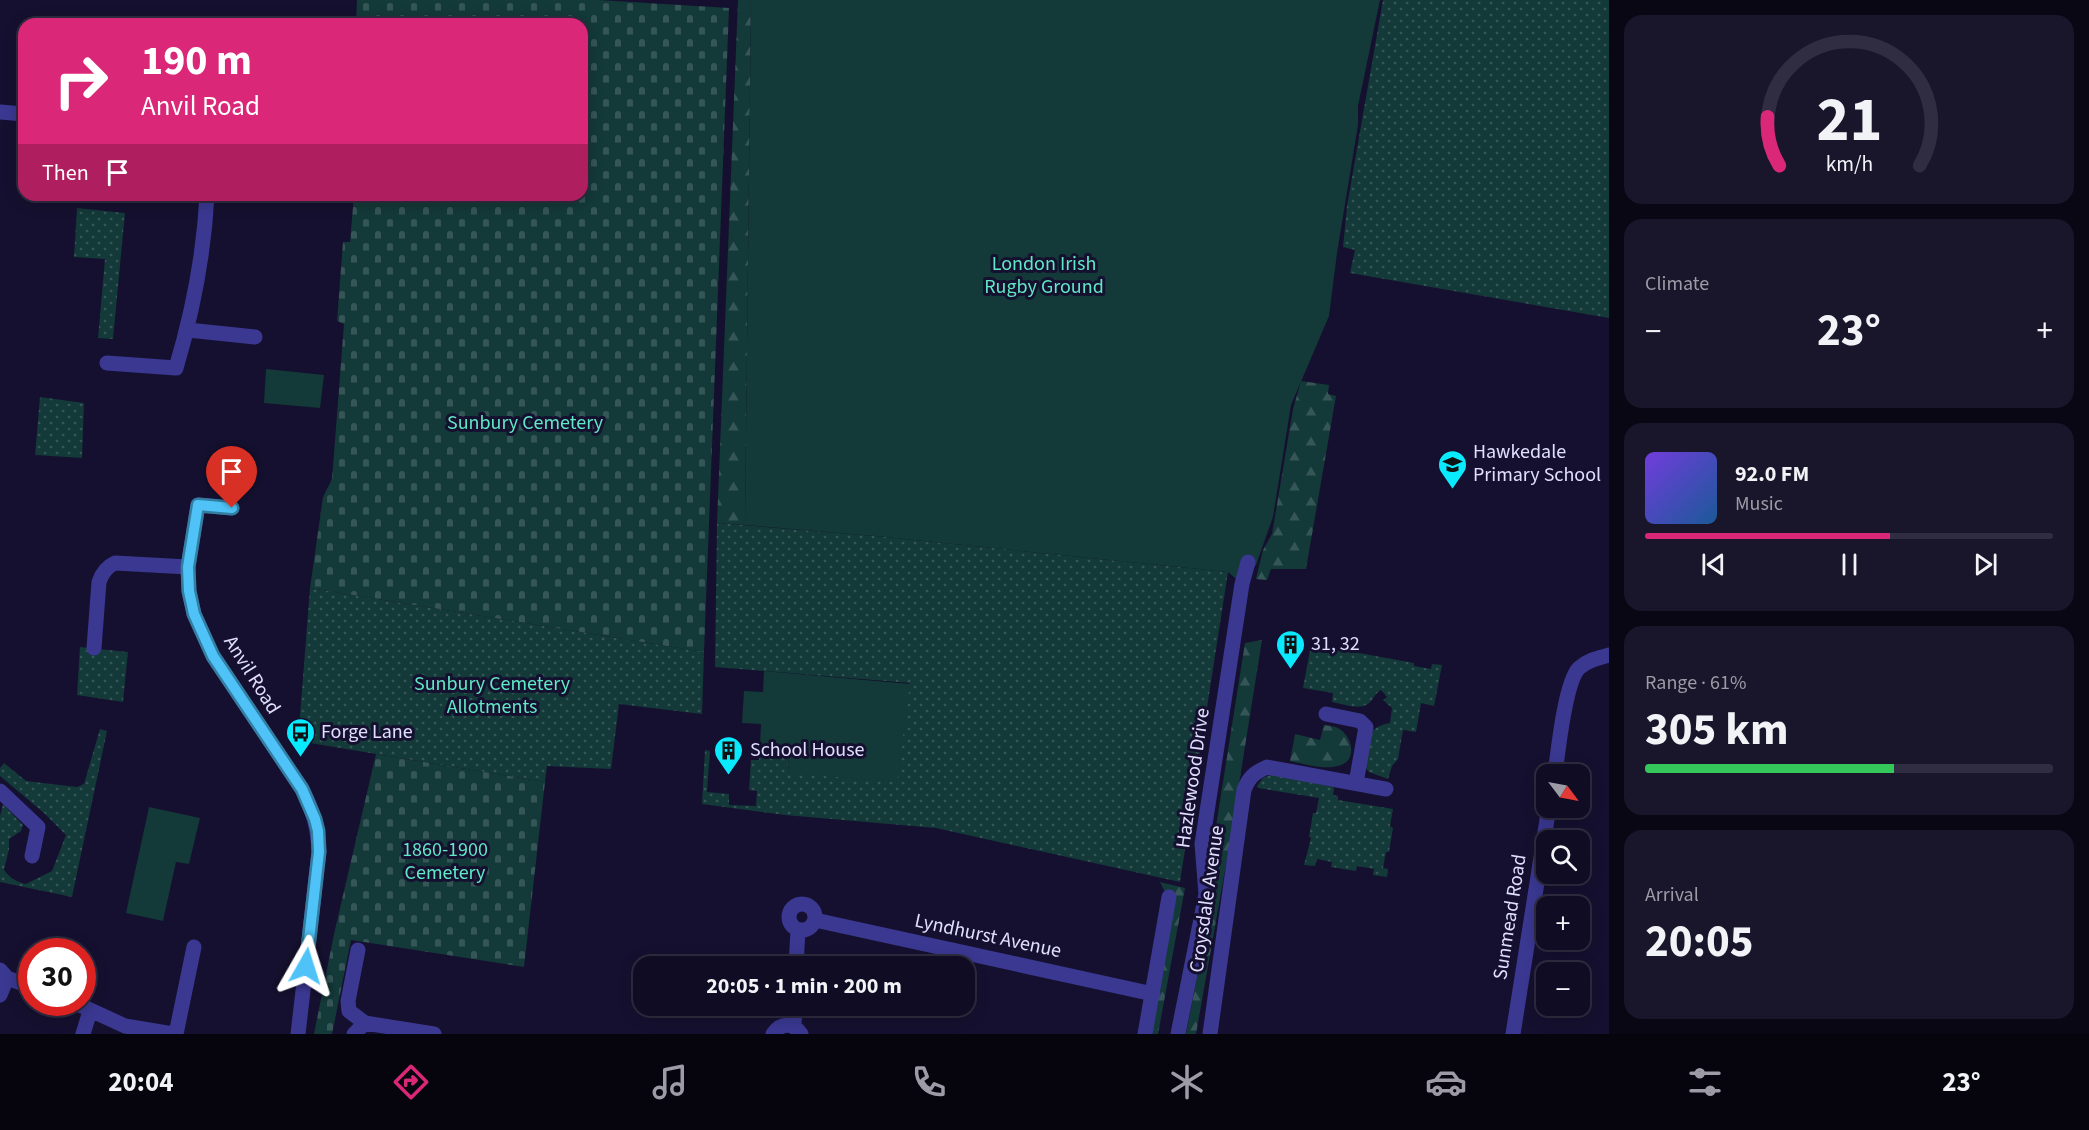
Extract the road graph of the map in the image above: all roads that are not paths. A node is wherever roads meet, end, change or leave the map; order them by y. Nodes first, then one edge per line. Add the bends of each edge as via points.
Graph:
1 (0, 111) edge
2 (18, 113) edge
3 (207, 201) edge
4 (188, 330) junction
5 (255, 337) dead end
6 (107, 363) dead end
7 (232, 508) dead end
8 (1248, 562) dead end
9 (188, 567) junction
10 (94, 648) dead end
11 (1609, 655) edge
12 (1326, 714) dead end
13 (1557, 764) edge
14 (1356, 783) junction
15 (1386, 789) dead end
16 (0, 791) edge
17 (1548, 818) edge
18 (32, 856) dead end
19 (1169, 897) dead end
20 (815, 920) junction
21 (798, 930) junction
22 (195, 947) dead end
23 (358, 950) dead end
24 (797, 956) edge
25 (4, 974) edge
26 (18, 980) edge
27 (1153, 994) junction
28 (0, 995) edge
29 (96, 1014) edge
30 (88, 1016) edge
31 (359, 1029) edge
32 (797, 1030) edge
33 (83, 1034) edge
34 (175, 1034) edge
35 (298, 1034) edge
36 (434, 1034) edge
37 (773, 1034) edge
38 (1145, 1034) edge
39 (1178, 1034) edge
40 (1210, 1034) edge
41 (1513, 1034) edge

1 - 2 street
3 - 4 street via 205,240
4 - 5 street
4 - 6 street via 176,368
7 - 9 street, Anvil Road via 198,505
8 - 39 street, Hazlewood Drive via 1202,844 1206,894
9 - 10 street via 110,565 99,582
9 - 35 street, Anvil Road via 194,614 213,656 302,789 316,825 319,852
11 - 13 street via 1592,659 1577,669 1569,688
12 - 14 street via 1360,721 1366,727
14 - 15 street
14 - 40 street, Croysdale Avenue via 1267,767 1248,780
16 - 18 street via 38,827
17 - 41 street, Sunmead Road
19 - 27 street, Croysdale Avenue
20 - 21 street via 805,930
20 - 21 street, Lyndhurst Avenue via 811,907 798,903 792,907 788,920
20 - 27 street, Lyndhurst Avenue
21 - 24 street, Lyndhurst Avenue
22 - 34 street
23 - 31 street via 348,1001
25 - 26 street
25 - 28 street
27 - 38 street, Croysdale Avenue
29 - 34 street via 126,1026
30 - 33 street
31 - 36 street
32 - 37 street via 784,1025

